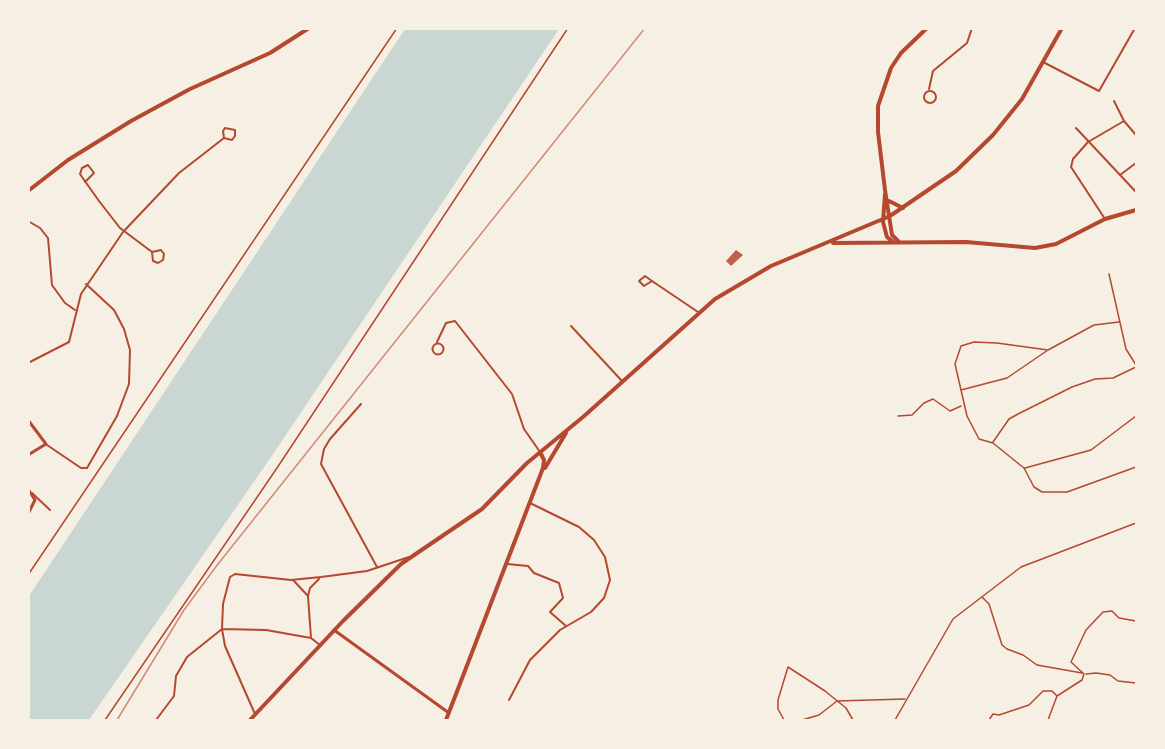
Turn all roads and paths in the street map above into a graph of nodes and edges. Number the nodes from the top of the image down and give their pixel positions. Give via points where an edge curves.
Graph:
1 (304, 28) edge
2 (309, 28) edge
3 (397, 28) edge
4 (568, 28) edge
5 (927, 28) edge
6 (972, 28) edge
7 (1062, 28) edge
8 (1135, 28) edge
9 (300, 34) junction
10 (1043, 62) junction
11 (929, 89) junction
12 (1114, 102) dead end
13 (1125, 121) junction
14 (1076, 128) dead end
15 (1137, 135) edge
16 (224, 138) junction
17 (1088, 142) junction
18 (1137, 163) edge
19 (1120, 175) junction
20 (85, 182) junction
21 (885, 190) junction
22 (28, 191) edge
23 (1137, 192) edge
24 (888, 199) junction
25 (904, 207) junction
26 (1137, 210) edge
27 (890, 216) junction
28 (883, 219) junction
29 (1105, 219) junction
30 (28, 221) edge
31 (123, 232) junction
32 (898, 242) junction
33 (829, 243) junction
34 (152, 252) junction
35 (1109, 274) dead end
36 (652, 281) dead end
37 (86, 284) junction
38 (76, 311) junction
39 (699, 312) junction
40 (1119, 322) junction
41 (571, 326) dead end
42 (437, 342) dead end
43 (1048, 350) junction
44 (28, 363) edge
45 (1137, 366) edge
46 (622, 381) junction
47 (961, 390) junction
48 (361, 404) dead end
49 (964, 405) junction
50 (898, 416) dead end
51 (1137, 416) edge
52 (28, 420) edge
53 (571, 428) junction
54 (993, 442) junction
55 (46, 444) junction
56 (540, 452) junction
57 (28, 455) edge
58 (1137, 467) edge
59 (1024, 468) junction
60 (541, 475) junction
61 (28, 489) edge
62 (32, 493) junction
63 (530, 503) junction
64 (50, 510) dead end
65 (28, 514) edge
66 (1137, 523) edge
67 (409, 558) junction
68 (507, 564) junction
69 (377, 567) junction
70 (28, 575) edge
71 (321, 578) junction
72 (291, 580) junction
73 (308, 596) junction
74 (982, 597) junction
75 (1137, 621) edge
76 (566, 626) junction
77 (222, 629) junction
78 (334, 630) junction
79 (311, 638) junction
80 (320, 645) junction
81 (1084, 674) junction
82 (1137, 683) edge
83 (1057, 696) junction
84 (906, 699) junction
85 (509, 700) dead end
86 (837, 702) junction
87 (449, 713) junction
88 (256, 715) junction
89 (105, 720) edge
90 (156, 720) edge
91 (250, 720) edge
92 (446, 720) edge
93 (784, 720) edge
94 (802, 720) edge
95 (853, 720) edge
96 (895, 720) edge
97 (989, 720) edge
98 (1048, 720) edge

1 - 9 main road
2 - 9 main road
3 - 70 path
4 - 89 path via 343,370
5 - 21 main road via 901,53 881,92 877,122
6 - 11 street via 967,43 933,71
7 - 10 main road
8 - 10 street via 1099,91
9 - 22 main road via 270,53 141,116 81,152
10 - 25 main road via 1022,99 993,135 945,180
11 - 11 street via 937,97 932,104 924,99
12 - 13 street
13 - 15 street
13 - 17 street
14 - 17 street
16 - 16 street via 225,128 235,130 232,140
16 - 31 street via 178,173
17 - 19 street
17 - 29 street via 1071,167
18 - 19 street
19 - 23 street
20 - 20 street via 80,172 88,165 94,172
20 - 31 street
21 - 24 main road
21 - 28 main road
24 - 25 main road
24 - 27 main road
25 - 27 main road
26 - 29 main road
27 - 28 main road
27 - 32 main road via 893,236
28 - 32 main road via 887,237
28 - 33 main road
29 - 32 main road via 1063,241 1035,248
30 - 38 street via 48,238 52,285
31 - 34 street
31 - 37 street
32 - 33 main road
33 - 39 main road via 754,275
34 - 34 street via 161,250 164,260 153,261
35 - 40 lane
36 - 39 street
37 - 38 street
37 - 55 street via 121,321 129,344 129,384 85,469
38 - 44 street via 69,342
39 - 46 main road
40 - 43 lane via 1094,326
40 - 45 lane via 1126,349
41 - 46 street
42 - 56 street via 447,322 455,321 512,394 524,429
43 - 47 lane via 1007,378
43 - 47 lane via 965,343 956,357
45 - 54 lane via 1113,378 1072,387 1018,414 1009,419
46 - 53 main road
47 - 49 lane
48 - 69 street via 330,439 321,464
49 - 50 path via 950,411 933,399 912,415
49 - 54 lane via 979,439
51 - 59 lane via 1091,450
52 - 55 street
53 - 56 main road
53 - 60 main road
54 - 59 lane
55 - 57 street
56 - 60 main road via 544,463
56 - 67 main road via 482,509
58 - 59 lane via 1055,494 1034,487
60 - 63 main road
61 - 62 street
62 - 64 street
62 - 65 street via 34,504
63 - 68 main road
63 - 76 street via 579,527 605,557 610,580 604,598 582,619
66 - 74 path via 1021,567
67 - 69 street
67 - 78 main road
68 - 76 street via 528,566 534,573 559,584 563,598 550,612
68 - 87 main road
69 - 71 street
71 - 72 street
71 - 73 street via 312,585
72 - 73 street via 301,585
72 - 77 street via 231,576 226,587
73 - 79 street
74 - 81 path via 989,604 1002,645 1007,649 1037,665
74 - 84 path via 953,619
75 - 81 path via 1119,618 1112,611 1103,612 1086,630 1071,662
76 - 85 street via 530,660
77 - 79 street via 254,628
77 - 88 street via 229,658
77 - 90 street via 187,657 176,676 174,696
78 - 80 main road
78 - 87 street
79 - 80 street
80 - 88 main road
81 - 82 path via 1110,675 1118,681
81 - 83 path via 1082,680
83 - 97 path via 1052,691 1043,691 1029,705 993,714
83 - 98 path
84 - 86 path
84 - 96 path
86 - 93 path via 788,666 778,700
86 - 94 path via 819,715
86 - 95 path
87 - 92 main road
88 - 91 main road

